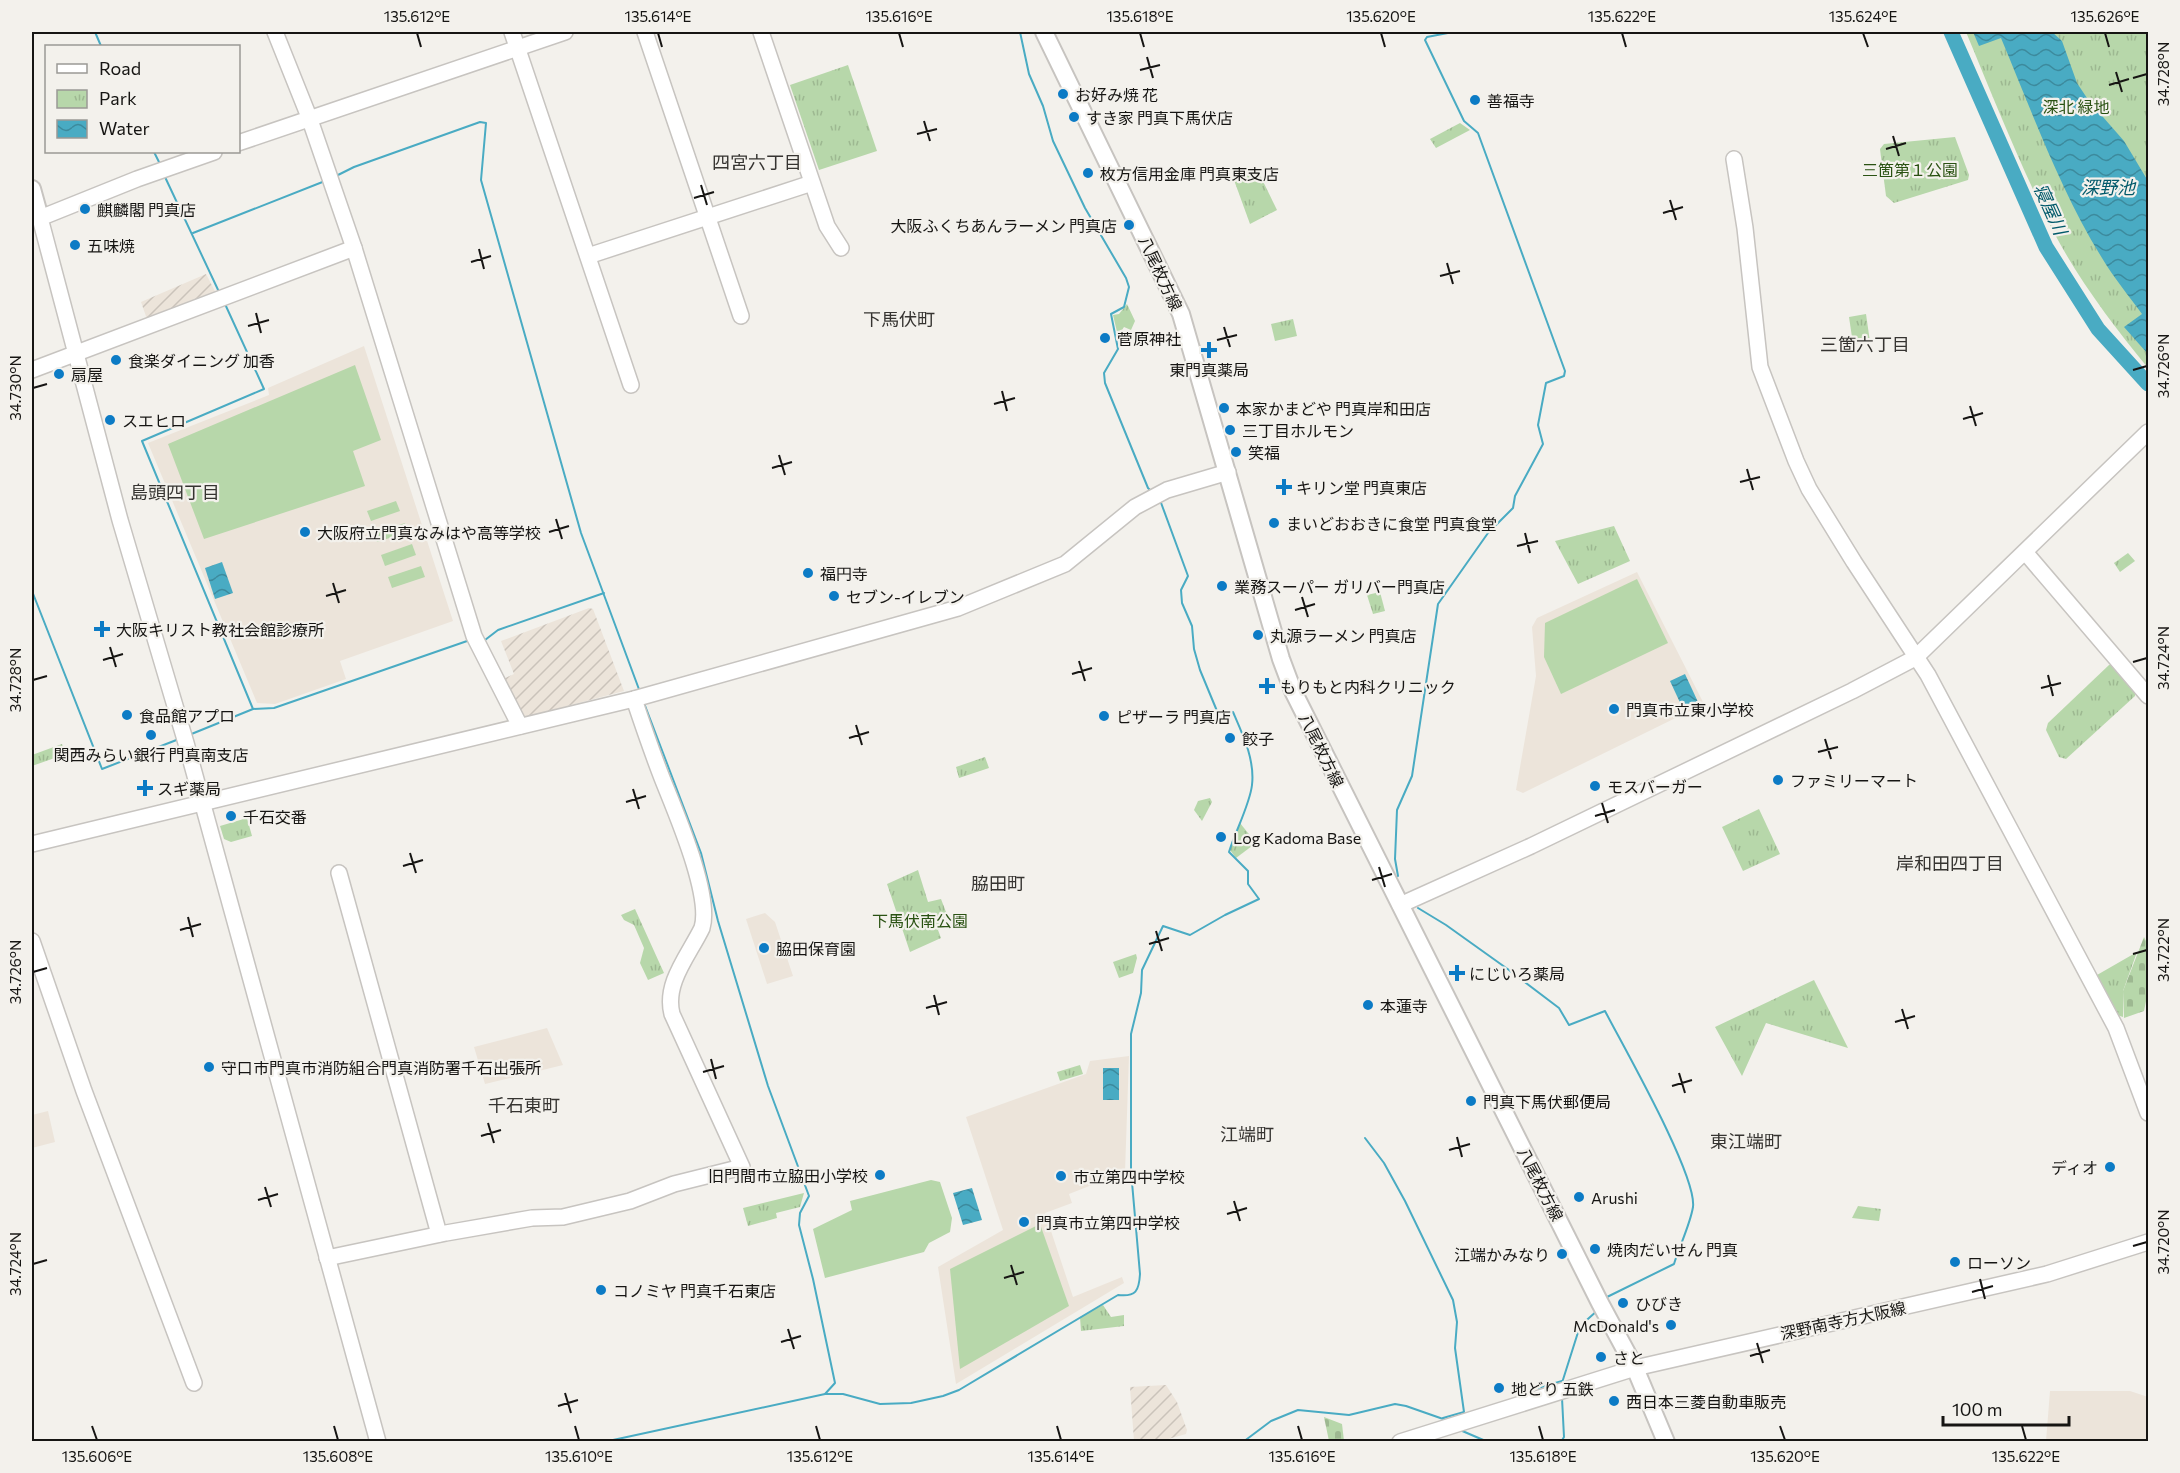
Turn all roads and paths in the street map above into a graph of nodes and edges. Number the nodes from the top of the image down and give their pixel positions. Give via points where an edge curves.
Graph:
1 (275, 32) edge
2 (512, 32) edge
3 (565, 32) edge
4 (645, 32) edge
5 (761, 32) edge
6 (1044, 32) edge
7 (517, 48) junction
8 (309, 117) junction
9 (240, 142) edge
10 (211, 153) edge
11 (1734, 159) dead end
12 (812, 183) junction
13 (32, 189) edge
14 (40, 218) junction
15 (709, 218) junction
16 (354, 248) junction
17 (841, 248) dead end
18 (588, 256) junction
19 (741, 316) dead end
20 (76, 354) junction
21 (32, 370) edge
22 (631, 385) dead end
23 (2148, 432) edge
24 (1228, 472) junction
25 (2025, 552) junction
26 (1915, 658) junction
27 (2148, 696) edge
28 (634, 699) junction
29 (519, 726) junction
30 (201, 804) junction
31 (32, 844) edge
32 (339, 873) dead end
33 (1400, 905) junction
34 (32, 941) edge
35 (2148, 1113) edge
36 (439, 1234) junction
37 (2148, 1242) edge
38 (327, 1258) junction
39 (1635, 1368) junction
40 (194, 1383) dead end
41 (377, 1438) edge
42 (1400, 1442) edge
43 (1666, 1442) edge

1 - 8 street
2 - 7 street
3 - 7 street
4 - 15 street
5 - 12 street
6 - 24 main road, 八尾枚方線 via 1181,314
7 - 8 street
7 - 18 street
8 - 9 street
8 - 16 street
10 - 14 street
11 - 26 street via 1760,367 1809,489
12 - 15 street
12 - 17 street via 827,226
13 - 14 main road
14 - 20 street
15 - 18 street
15 - 19 street
16 - 20 street
16 - 29 street via 474,636
18 - 22 street
20 - 21 street
20 - 30 street
23 - 25 street
24 - 28 street via 1167,490 1136,507 1065,564 958,608
24 - 33 main road, 八尾枚方線 via 1293,691
25 - 26 street
25 - 27 street
26 - 33 street via 1531,846
26 - 35 street via 2116,1028
28 - 29 street
28 - 36 street via 691,854 704,906 705,921 674,982 669,1004 742,1167 563,1217 532,1218
29 - 30 street
30 - 31 street
30 - 38 street
32 - 36 street
33 - 39 main road, 八尾枚方線
34 - 40 street
36 - 38 street
37 - 39 street, 深野南寺方大阪線 via 2048,1274
38 - 41 street
39 - 42 street, 深野南寺方大阪線
39 - 43 main road, 八尾枚方線

